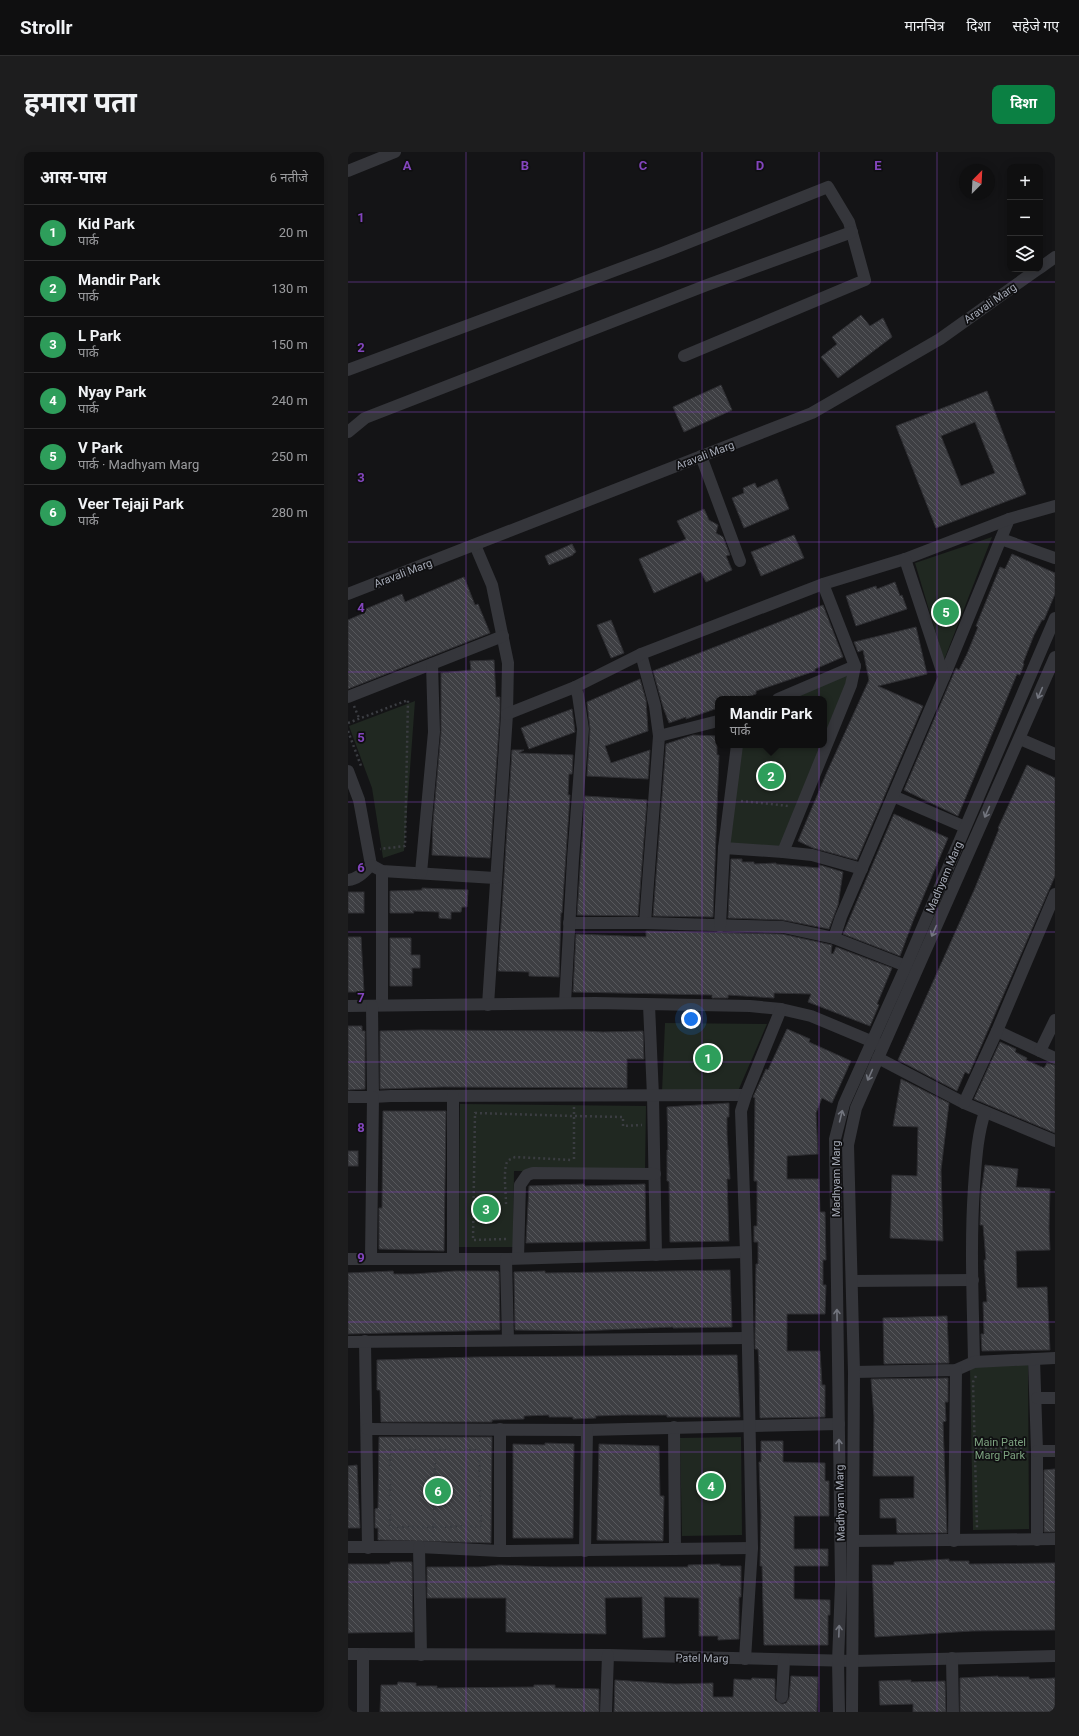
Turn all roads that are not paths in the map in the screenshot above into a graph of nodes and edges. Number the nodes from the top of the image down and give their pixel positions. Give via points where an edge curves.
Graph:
1 (395, 152) edge
2 (348, 170) edge
3 (852, 232) junction
4 (1055, 257) edge
5 (1043, 265) edge
6 (1033, 272) edge
7 (684, 356) dead end
8 (348, 370) edge
9 (348, 432) edge
10 (701, 456) junction
11 (1055, 506) edge
12 (1009, 519) junction
13 (1001, 538) junction
14 (474, 545) junction
15 (1055, 558) edge
16 (905, 559) junction
17 (740, 561) dead end
18 (823, 584) junction
19 (348, 594) edge
20 (1055, 618) edge
21 (503, 636) junction
22 (641, 654) junction
23 (1055, 657) edge
24 (432, 664) junction
25 (855, 666) junction
26 (944, 677) junction
27 (575, 686) junction
28 (785, 696) edge
29 (348, 697) edge
30 (507, 714) junction
31 (715, 722) edge
32 (659, 736) junction
33 (1020, 738) junction
34 (827, 744) edge
35 (736, 748) edge
36 (825, 748) edge
37 (1055, 754) edge
38 (348, 771) edge
39 (893, 796) junction
40 (965, 827) junction
41 (724, 848) junction
42 (783, 852) junction
43 (371, 865) junction
44 (862, 869) junction
45 (382, 871) junction
46 (422, 873) junction
47 (495, 878) junction
48 (348, 880) edge
49 (1055, 894) edge
50 (569, 923) junction
51 (645, 923) junction
52 (720, 926) junction
53 (834, 938) junction
54 (906, 966) junction
55 (565, 1003) junction
56 (488, 1005) junction
57 (649, 1005) junction
58 (348, 1006) edge
59 (377, 1006) junction
60 (781, 1009) junction
61 (1055, 1020) edge
62 (997, 1031) junction
63 (871, 1042) junction
64 (883, 1046) junction
65 (1040, 1051) junction
66 (878, 1058) junction
67 (1055, 1058) edge
68 (746, 1095) junction
69 (453, 1096) junction
70 (653, 1096) junction
71 (348, 1097) edge
72 (373, 1097) junction
73 (964, 1103) junction
74 (985, 1112) junction
75 (1055, 1141) edge
76 (655, 1174) junction
77 (746, 1252) junction
78 (656, 1255) junction
79 (371, 1258) junction
80 (453, 1258) junction
81 (348, 1259) edge
82 (512, 1259) junction
83 (973, 1280) junction
84 (852, 1281) junction
85 (747, 1338) junction
86 (508, 1340) junction
87 (365, 1341) junction
88 (348, 1342) edge
89 (1055, 1358) edge
90 (1034, 1359) junction
91 (974, 1362) junction
92 (956, 1370) junction
93 (854, 1372) junction
94 (1037, 1398) junction
95 (1055, 1398) edge
96 (839, 1424) junction
97 (674, 1427) junction
98 (750, 1427) junction
99 (366, 1429) junction
100 (500, 1429) junction
101 (587, 1430) junction
102 (1037, 1451) junction
103 (1055, 1451) edge
104 (954, 1540) junction
105 (1036, 1540) junction
106 (1055, 1540) edge
107 (853, 1542) junction
108 (348, 1547) edge
109 (419, 1547) junction
110 (368, 1548) junction
111 (752, 1548) junction
112 (675, 1549) junction
113 (500, 1551) junction
114 (586, 1551) junction
115 (348, 1654) edge
116 (363, 1654) junction
117 (421, 1655) junction
118 (608, 1655) junction
119 (1055, 1656) edge
120 (745, 1658) junction
121 (952, 1658) junction
122 (784, 1660) junction
123 (838, 1661) junction
124 (854, 1661) junction
125 (782, 1697) dead end
126 (363, 1712) edge
127 (606, 1712) edge
128 (839, 1712) edge
129 (852, 1712) edge
130 (952, 1712) edge

1 - 2 street
3 - 7 street via 865,280
3 - 8 street via 849,222 828,187 662,253
3 - 9 street via 707,285 365,418
4 - 5 street, Aravali Marg
6 - 10 street, Aravali Marg via 940,339 812,413
10 - 14 street, Aravali Marg
10 - 17 street
11 - 12 street
12 - 13 street
12 - 16 street
13 - 15 street
13 - 26 street
14 - 19 street, Aravali Marg
14 - 21 street via 492,585
16 - 18 street
16 - 26 street
18 - 22 street
18 - 25 street
20 - 40 street, Madhyam Marg
21 - 24 street
21 - 30 street via 508,663
22 - 27 street
22 - 32 street via 655,706
23 -> 33 street, Madhyam Marg
24 - 29 street
24 - 46 street via 434,732
25 - 28 street
25 - 34 street via 851,685
26 - 39 street
27 - 30 street
27 - 50 street via 583,729
30 - 47 street
31 - 32 street
32 - 51 street
33 - 37 street
33 -> 64 street, Madhyam Marg
35 - 41 street
36 - 42 street
38 - 43 street via 359,800
39 - 40 street
39 - 44 street
40 - 54 street, Madhyam Marg
41 - 42 street
41 - 52 street
42 - 44 street via 812,856
43 - 45 street
43 - 48 street via 361,875
44 - 53 street
45 - 46 street
45 - 59 street
46 - 47 street
47 - 56 street
49 - 62 street
50 - 51 street
50 - 55 street
51 - 52 street
52 - 53 street via 784,927
53 - 54 street
54 - 63 street, Madhyam Marg
55 - 56 street
55 - 57 street
56 - 59 street
57 - 60 street via 750,1006
57 - 70 street
58 - 59 street
59 - 72 street
60 - 63 street via 811,1016
60 - 68 street
61 - 65 street
62 - 65 street
62 - 73 street
63 - 64 street
96 -> 63 street, Madhyam Marg via 835,1138 844,1104
64 - 66 street, Madhyam Marg
65 - 67 street
66 - 73 street
66 -> 84 street, Madhyam Marg via 856,1108 848,1145
68 - 70 street
68 - 77 street via 741,1111
69 - 70 street
69 - 72 street
69 - 80 street
70 - 76 street
71 - 72 street
72 - 79 street
73 - 74 street
74 - 75 street
74 - 83 street via 979,1128 976,1157 972,1221
76 - 78 street
76 - 82 street via 527,1175 520,1185
77 - 78 street
77 - 85 street
78 - 82 street
79 - 80 street
79 - 81 street
80 - 82 street
82 - 86 street
83 - 84 street
83 - 91 street
84 - 93 street, Madhyam Marg
85 - 86 street
85 - 98 street
86 - 87 street
87 - 88 street
87 - 99 street
89 - 90 street
90 - 91 street
90 - 94 street
91 - 92 street
92 - 93 street
92 - 104 street
93 - 107 street, Madhyam Marg
94 - 95 street
94 - 102 street
96 - 98 street
123 -> 96 street, Madhyam Marg via 841,1584
97 - 98 street
97 - 101 street
97 - 112 street
98 - 111 street
99 - 100 street
99 - 110 street
100 - 101 street
100 - 113 street
101 - 114 street
102 - 103 street
102 - 105 street
104 - 105 street
104 - 107 street
105 - 106 street
107 - 124 street, Madhyam Marg
108 - 110 street
109 - 110 street
109 - 113 street
109 - 117 street
111 - 112 street
111 - 120 street
112 - 114 street
113 - 114 street
115 - 116 street, Patel Marg
116 - 117 street, Patel Marg
116 - 126 street
117 - 118 street, Patel Marg
118 - 120 street, Patel Marg
118 - 127 street
119 - 121 street, Patel Marg
120 - 122 street, Patel Marg
121 - 124 street, Patel Marg
121 - 130 street
122 - 123 street, Patel Marg
122 - 125 street
123 - 124 street, Patel Marg
123 - 128 street, Madhyam Marg
124 - 129 street, Madhyam Marg

